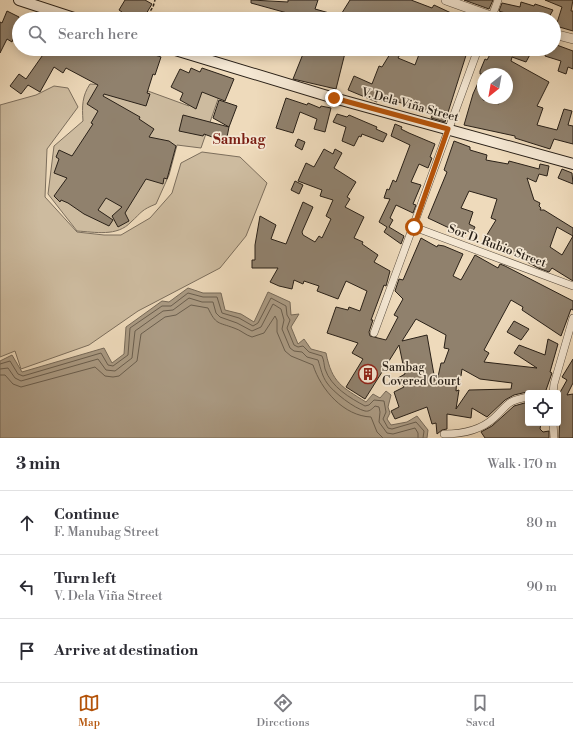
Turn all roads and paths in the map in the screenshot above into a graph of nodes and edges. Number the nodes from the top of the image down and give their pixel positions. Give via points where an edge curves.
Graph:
1 (19, 0) edge
2 (155, 0) edge
3 (446, 0) edge
4 (498, 0) edge
5 (56, 12) edge
6 (149, 12) edge
7 (478, 12) edge
8 (495, 12) edge
9 (561, 36) edge
10 (573, 39) edge
11 (195, 56) edge
12 (475, 56) edge
13 (448, 129) junction
14 (573, 164) edge
15 (414, 227) junction
16 (573, 286) edge
17 (573, 318) edge
18 (374, 333) dead end
19 (553, 390) edge
20 (525, 398) edge
21 (553, 426) edge
22 (444, 434) dead end
23 (554, 438) edge

1 - 5 main road
2 - 6 path
3 - 7 street
4 - 8 street
9 - 10 street
11 - 13 main road, V. Dela Viña Street
12 - 13 street
13 - 14 main road, V. Dela Viña Street
13 - 15 street
15 - 16 street, Sor D. Rubio Street
15 - 18 street
17 - 19 street
20 - 22 street via 512,400 484,425 460,434
21 - 23 street

